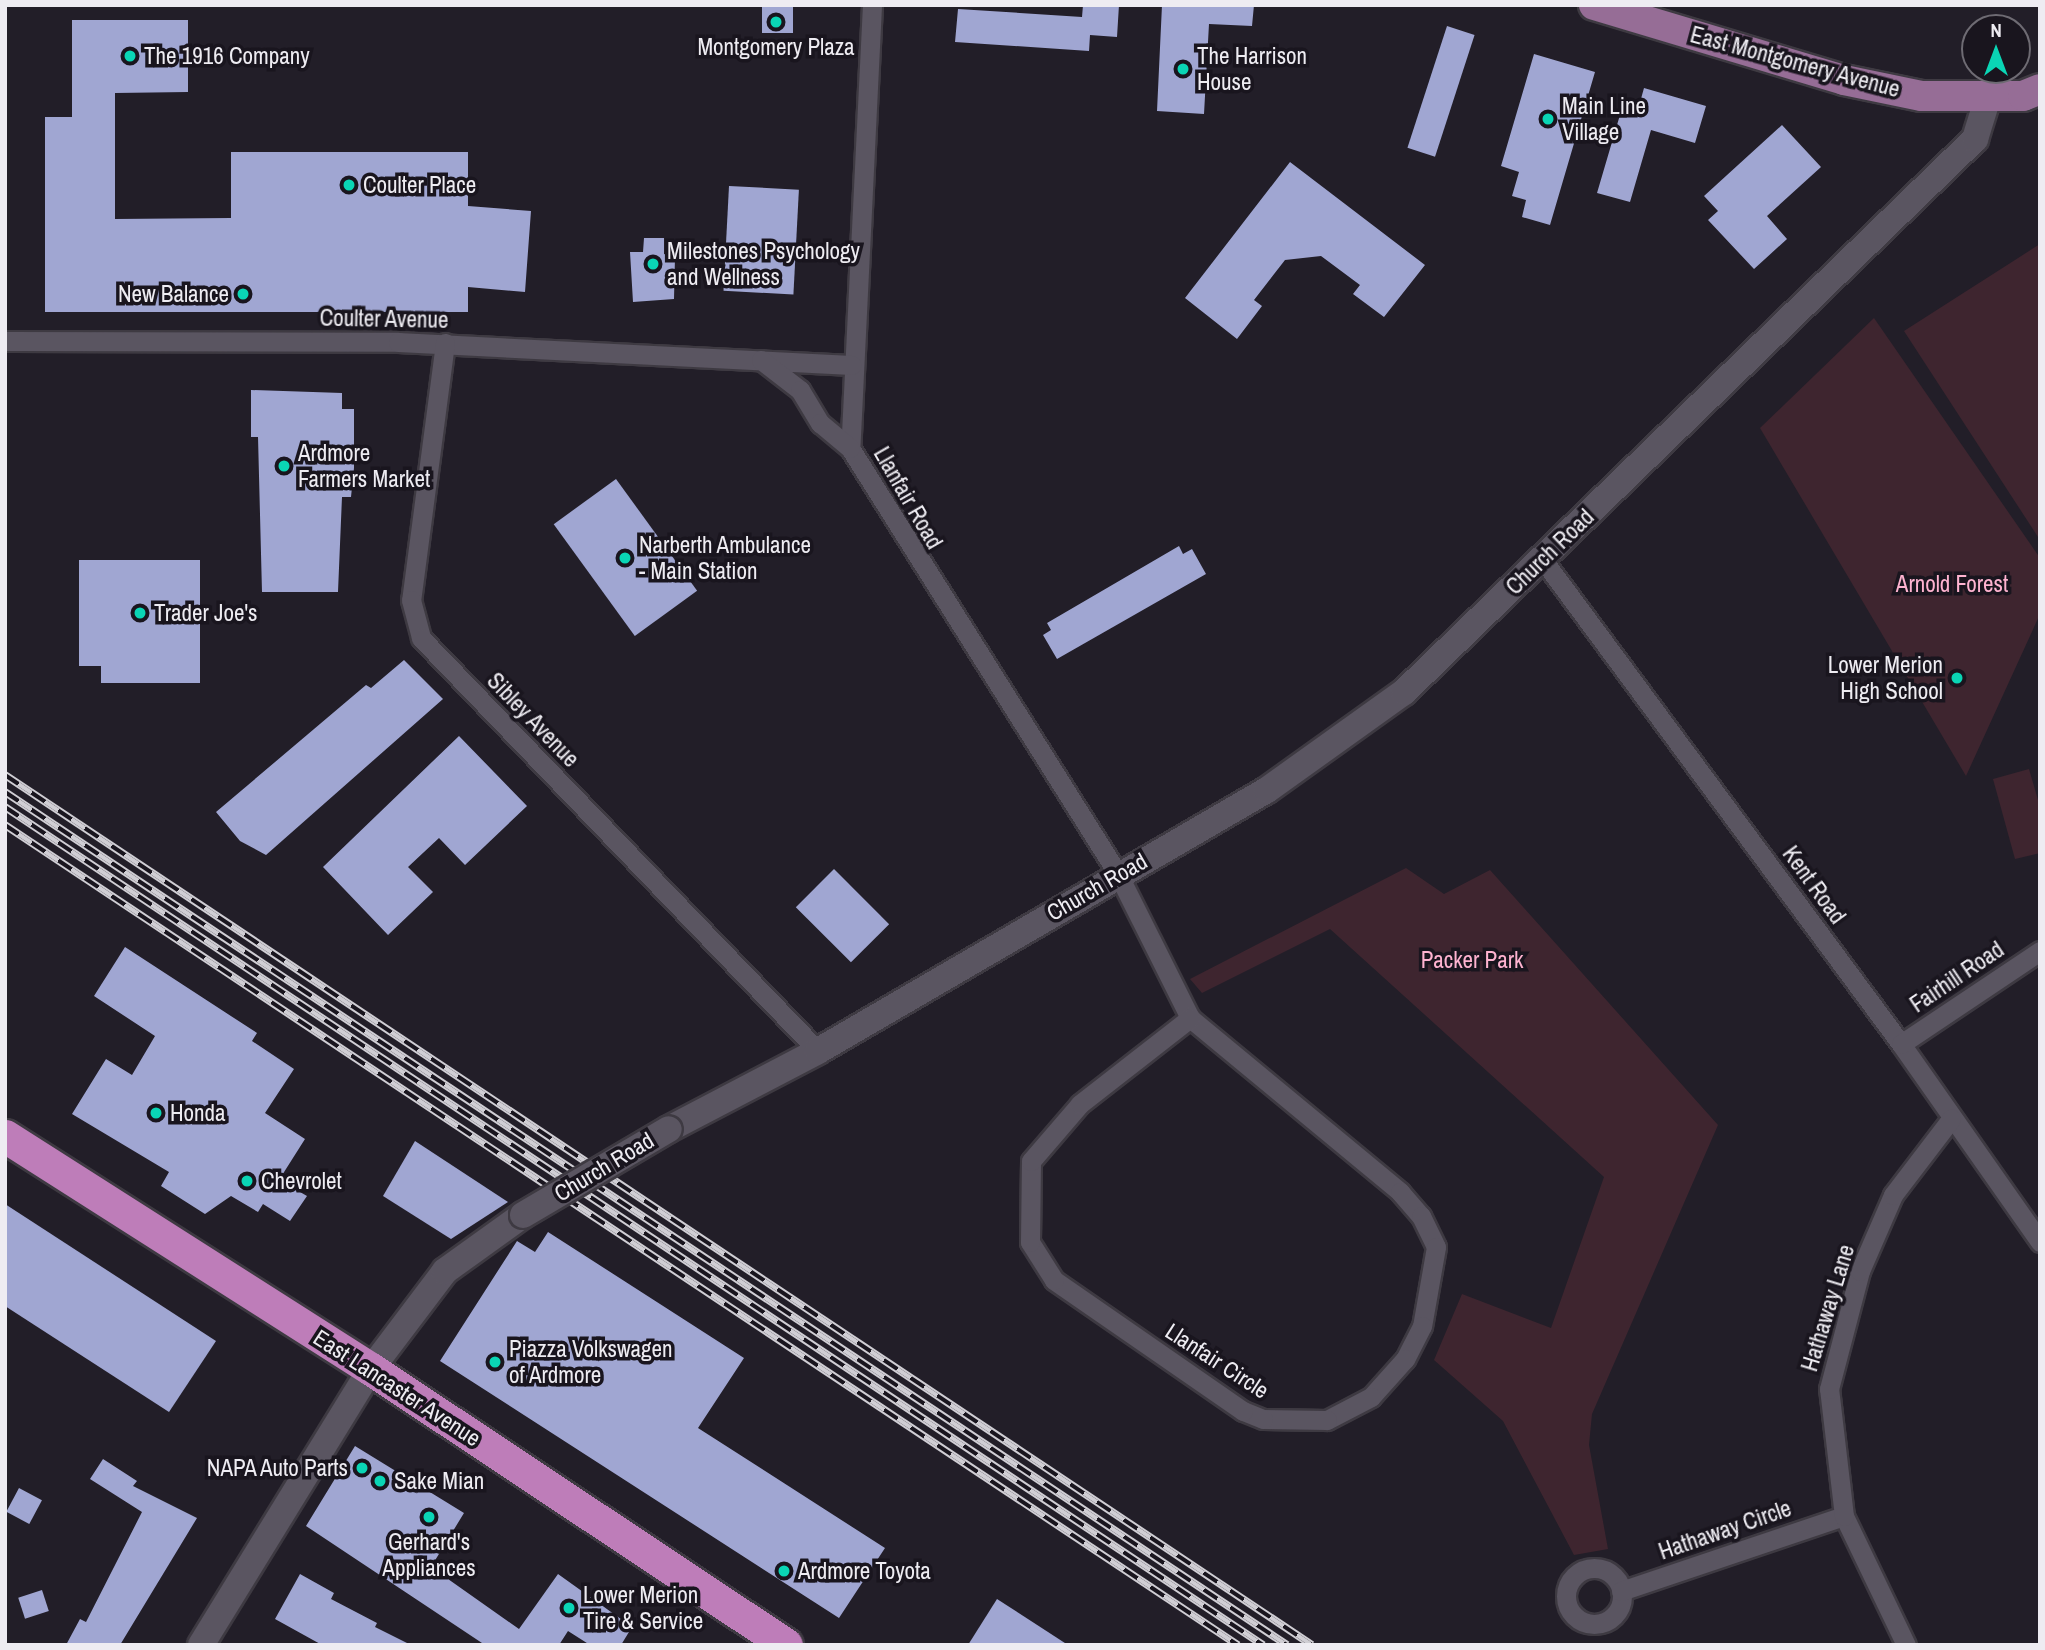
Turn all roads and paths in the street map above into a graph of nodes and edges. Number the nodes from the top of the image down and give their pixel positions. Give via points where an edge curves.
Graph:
1 (872, 5) edge
2 (1594, 5) edge
3 (2040, 89) edge
4 (1987, 97) junction
5 (5, 341) edge
6 (445, 343) junction
7 (761, 360) junction
8 (851, 365) junction
9 (850, 448) junction
10 (1543, 560) junction
11 (1118, 874) junction
12 (2040, 951) edge
13 (1190, 1018) junction
14 (1901, 1044) junction
15 (818, 1051) junction
16 (1951, 1119) junction
17 (5, 1136) edge
18 (2040, 1242) edge
19 (371, 1369) junction
20 (1844, 1516) junction
21 (1621, 1591) dead end
22 (203, 1644) edge
23 (786, 1645) edge
24 (1906, 1645) edge

1 - 8 street, Llanfair Road
2 - 4 main road, East Montgomery Avenue via 1844,80 1921,96
3 - 4 main road, East Montgomery Avenue
4 - 10 street, Church Road via 1975,139
5 - 6 street, Coulter Avenue
6 - 7 street, Coulter Avenue
6 - 15 street, Sibley Avenue via 411,600 421,638
7 - 8 street, Coulter Avenue
7 - 9 street via 800,390 820,423
8 - 9 street, Llanfair Road
9 - 11 street, Llanfair Road
10 - 11 street, Church Road via 1404,692 1346,736 1267,790
10 - 14 street, Kent Road
11 - 13 street, Llanfair Circle
11 - 15 street, Church Road
12 - 14 street, Fairhill Road
13 - 13 street, Llanfair Circle via 1400,1192 1421,1216 1436,1247 1422,1326 1405,1359 1371,1397 1327,1420 1263,1419 1243,1411 1054,1280 1030,1242 1031,1161 1080,1104
14 - 16 street, Kent Road
15 - 19 street, Church Road, bridge via 669,1129 523,1215 445,1271
16 - 18 street, Kent Road
16 - 20 street, Hathaway Lane via 1893,1195 1860,1271 1829,1389
17 - 19 highway, East Lancaster Avenue
19 - 22 street, Church Road
19 - 23 highway, East Lancaster Avenue
20 - 21 street, Hathaway Circle
20 - 24 street, Hathaway Lane

